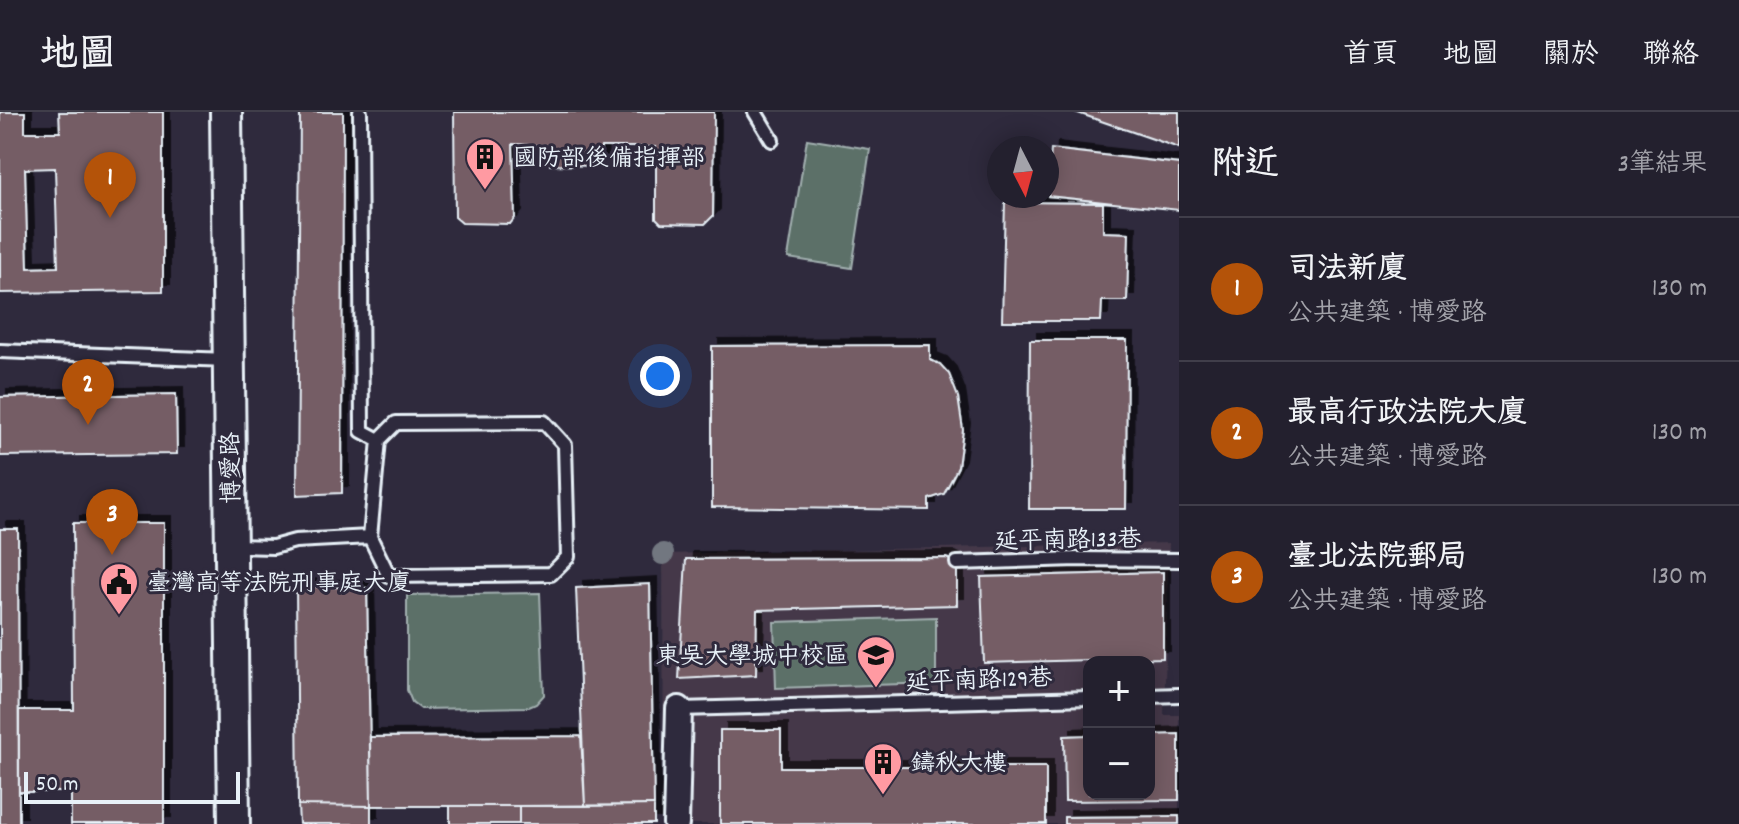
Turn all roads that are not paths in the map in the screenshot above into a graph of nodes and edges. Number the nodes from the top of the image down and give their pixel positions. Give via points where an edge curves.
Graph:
1 (226, 112) edge
2 (360, 112) edge
3 (755, 112) edge
4 (772, 140) dead end
5 (0, 351) edge
6 (227, 360) junction
7 (379, 440) junction
8 (370, 537) junction
9 (232, 546) junction
10 (1179, 560) edge
11 (957, 563) dead end
12 (1179, 695) edge
13 (1155, 696) edge
14 (1083, 698) edge
15 (679, 709) joint
16 (234, 824) edge
17 (676, 824) edge

1 - 6 street, 博愛路
2 - 7 lane via 362,431
3 - 4 lane
5 - 6 lane
6 - 9 street, 博愛路
7 - 8 lane
7 - 8 lane via 396,423 544,422 565,445 568,557 551,574 389,576
8 - 9 lane
9 - 16 street, 博愛路
10 - 11 lane, 延平南路133巷
12 - 13 lane
14 - 15 lane, 延平南路129巷
15 - 17 street

